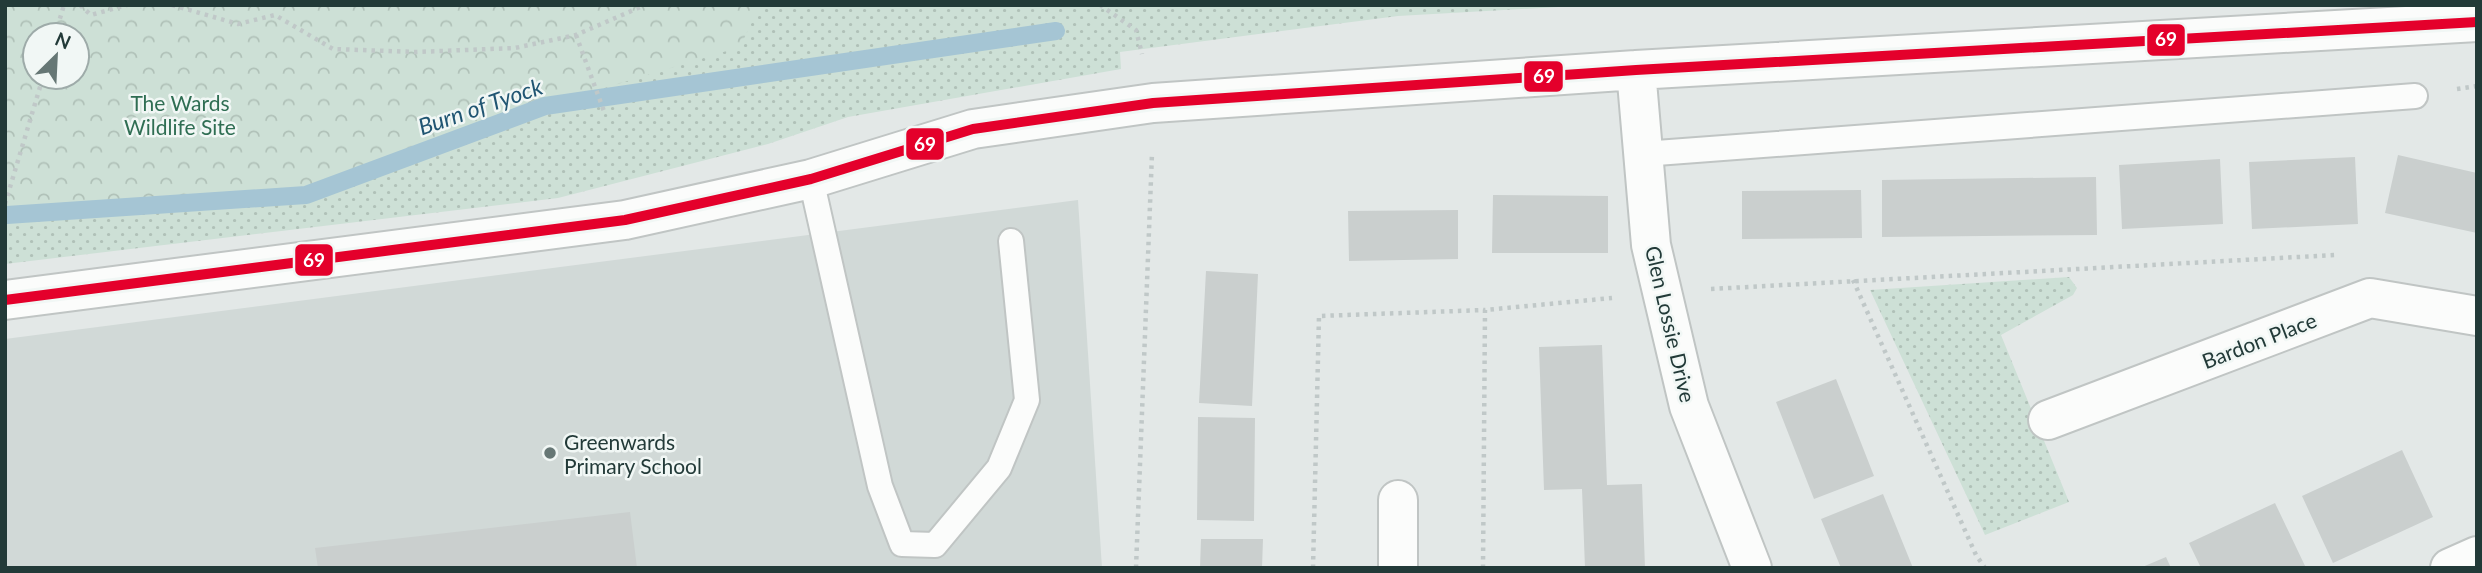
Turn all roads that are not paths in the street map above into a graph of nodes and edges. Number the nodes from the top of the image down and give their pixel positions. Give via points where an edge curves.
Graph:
1 (2477, 22) edge
2 (1636, 69) junction
3 (2414, 96) dead end
4 (1643, 154) junction
5 (811, 178) junction
6 (1011, 241) dead end
7 (5, 300) edge
8 (2477, 316) edge
9 (2048, 420) dead end
10 (1398, 500) dead end
11 (2477, 556) edge
12 (1398, 568) edge
13 (1752, 568) edge
14 (2450, 568) edge

1 - 2 street
2 - 4 street, Glen Lossie Drive
2 - 5 street via 1153,103 973,129
3 - 4 lane
4 - 13 street, Glen Lossie Drive via 1651,245 1689,406
5 - 6 lane via 880,486 902,544 935,545 999,468 1027,400
5 - 7 street via 625,220
8 - 9 street, Bardon Place via 2370,298
10 - 12 street
11 - 14 street

